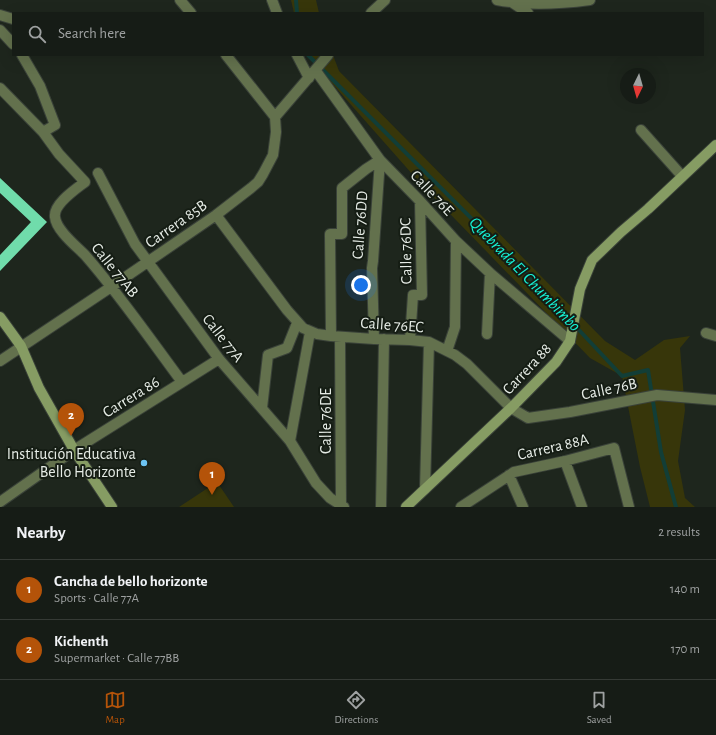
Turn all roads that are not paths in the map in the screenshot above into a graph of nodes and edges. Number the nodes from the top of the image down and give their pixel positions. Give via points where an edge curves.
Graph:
1 (180, 0) edge
2 (272, 0) edge
3 (385, 0) edge
4 (497, 0) edge
5 (590, 0) edge
6 (513, 1) edge
7 (190, 12) edge
8 (277, 12) edge
9 (372, 12) edge
10 (527, 12) edge
11 (0, 15) edge
12 (12, 19) edge
13 (0, 30) edge
14 (12, 43) edge
15 (23, 56) edge
16 (227, 56) edge
17 (298, 56) edge
18 (327, 56) edge
19 (312, 74) junction
20 (0, 88) edge
21 (275, 117) junction
22 (641, 130) dead end
23 (43, 132) junction
24 (716, 145) edge
25 (380, 160) junction
26 (98, 173) dead end
27 (682, 176) junction
28 (420, 201) junction
29 (216, 214) junction
30 (456, 241) junction
31 (148, 262) junction
32 (490, 273) junction
33 (112, 287) junction
34 (0, 317) edge
35 (297, 323) junction
36 (310, 332) junction
37 (487, 334) dead end
38 (335, 336) junction
39 (379, 339) junction
40 (410, 340) junction
41 (570, 341) junction
42 (429, 342) junction
43 (22, 346) junction
44 (447, 350) junction
45 (219, 359) junction
46 (0, 361) edge
47 (182, 382) junction
48 (716, 400) edge
49 (262, 408) junction
50 (511, 408) junction
51 (290, 441) junction
52 (74, 450) junction
53 (565, 461) junction
54 (509, 475) junction
55 (425, 488) junction
56 (0, 502) edge
57 (342, 506) edge
58 (463, 506) edge
59 (112, 507) edge
60 (381, 507) edge
61 (406, 507) edge
62 (523, 507) edge
63 (582, 507) edge
64 (629, 507) edge

1 - 7 street
2 - 8 street
3 - 9 street
4 - 6 street
5 - 6 street via 547,4
6 - 10 street
11 - 12 street
13 - 14 street
15 - 23 street via 40,86 55,125
16 - 21 street
17 - 19 street, Calle 76E
18 - 19 street
19 - 21 street
19 - 25 street, Calle 76E
20 - 23 street
21 - 29 street, Carrera 85B via 275,146 269,166 258,182
22 - 27 street
23 - 33 street, Calle 77AB via 85,182 62,201 54,218 60,229
24 - 27 street, Carrera 88
25 - 28 street, Calle 76E
25 - 38 street via 342,188 342,234 330,234
25 - 39 street, Calle 76DD via 372,268
26 - 31 street, Calle 77A via 135,244
27 - 41 street, Carrera 88 via 592,260 580,289
28 - 30 street, Calle 76E
28 - 40 street, Calle 76DC via 422,295 413,295
29 - 31 street, Carrera 85B
29 - 35 street, Calle 76EC
30 - 32 street, Calle 76E
30 - 44 street via 455,327
31 - 33 street, Carrera 85B
31 - 45 street, Calle 77A
32 - 37 street
32 - 41 street, Calle 76E
33 - 43 street, Carrera 85B
33 - 47 street, Calle 77AB
34 - 43 street
35 - 36 street, Calle 76EC
35 - 49 street via 287,348 268,355
36 - 38 street, Calle 76EC
36 - 51 street
38 - 39 street, Calle 76EC
38 - 57 street, Calle 76DE via 341,414
39 - 40 street, Calle 76EC
39 - 60 street, Calle 76DD
40 - 42 street, Calle 76EC
41 - 50 street, Carrera 88 via 556,362
42 - 44 street, Calle 76EC
42 - 55 street
43 - 46 street, Carrera 85B
43 - 52 street via 39,388
44 - 50 street, Calle 76EC via 467,364
45 - 47 street, Carrera 86
45 - 49 street, Calle 77A
47 - 52 street, Carrera 86
48 - 50 street, Calle 76B via 657,394 528,418
49 - 51 street, Calle 77A
50 - 55 street, Carrera 88
51 - 57 street, Calle 77A via 316,483
52 - 56 street, Carrera 86
52 - 59 street
53 - 54 street, Carrera 88A
53 - 63 street
53 - 64 street, Carrera 88A via 614,448
54 - 58 street, Carrera 88A
54 - 62 street
55 - 61 street, Carrera 88

